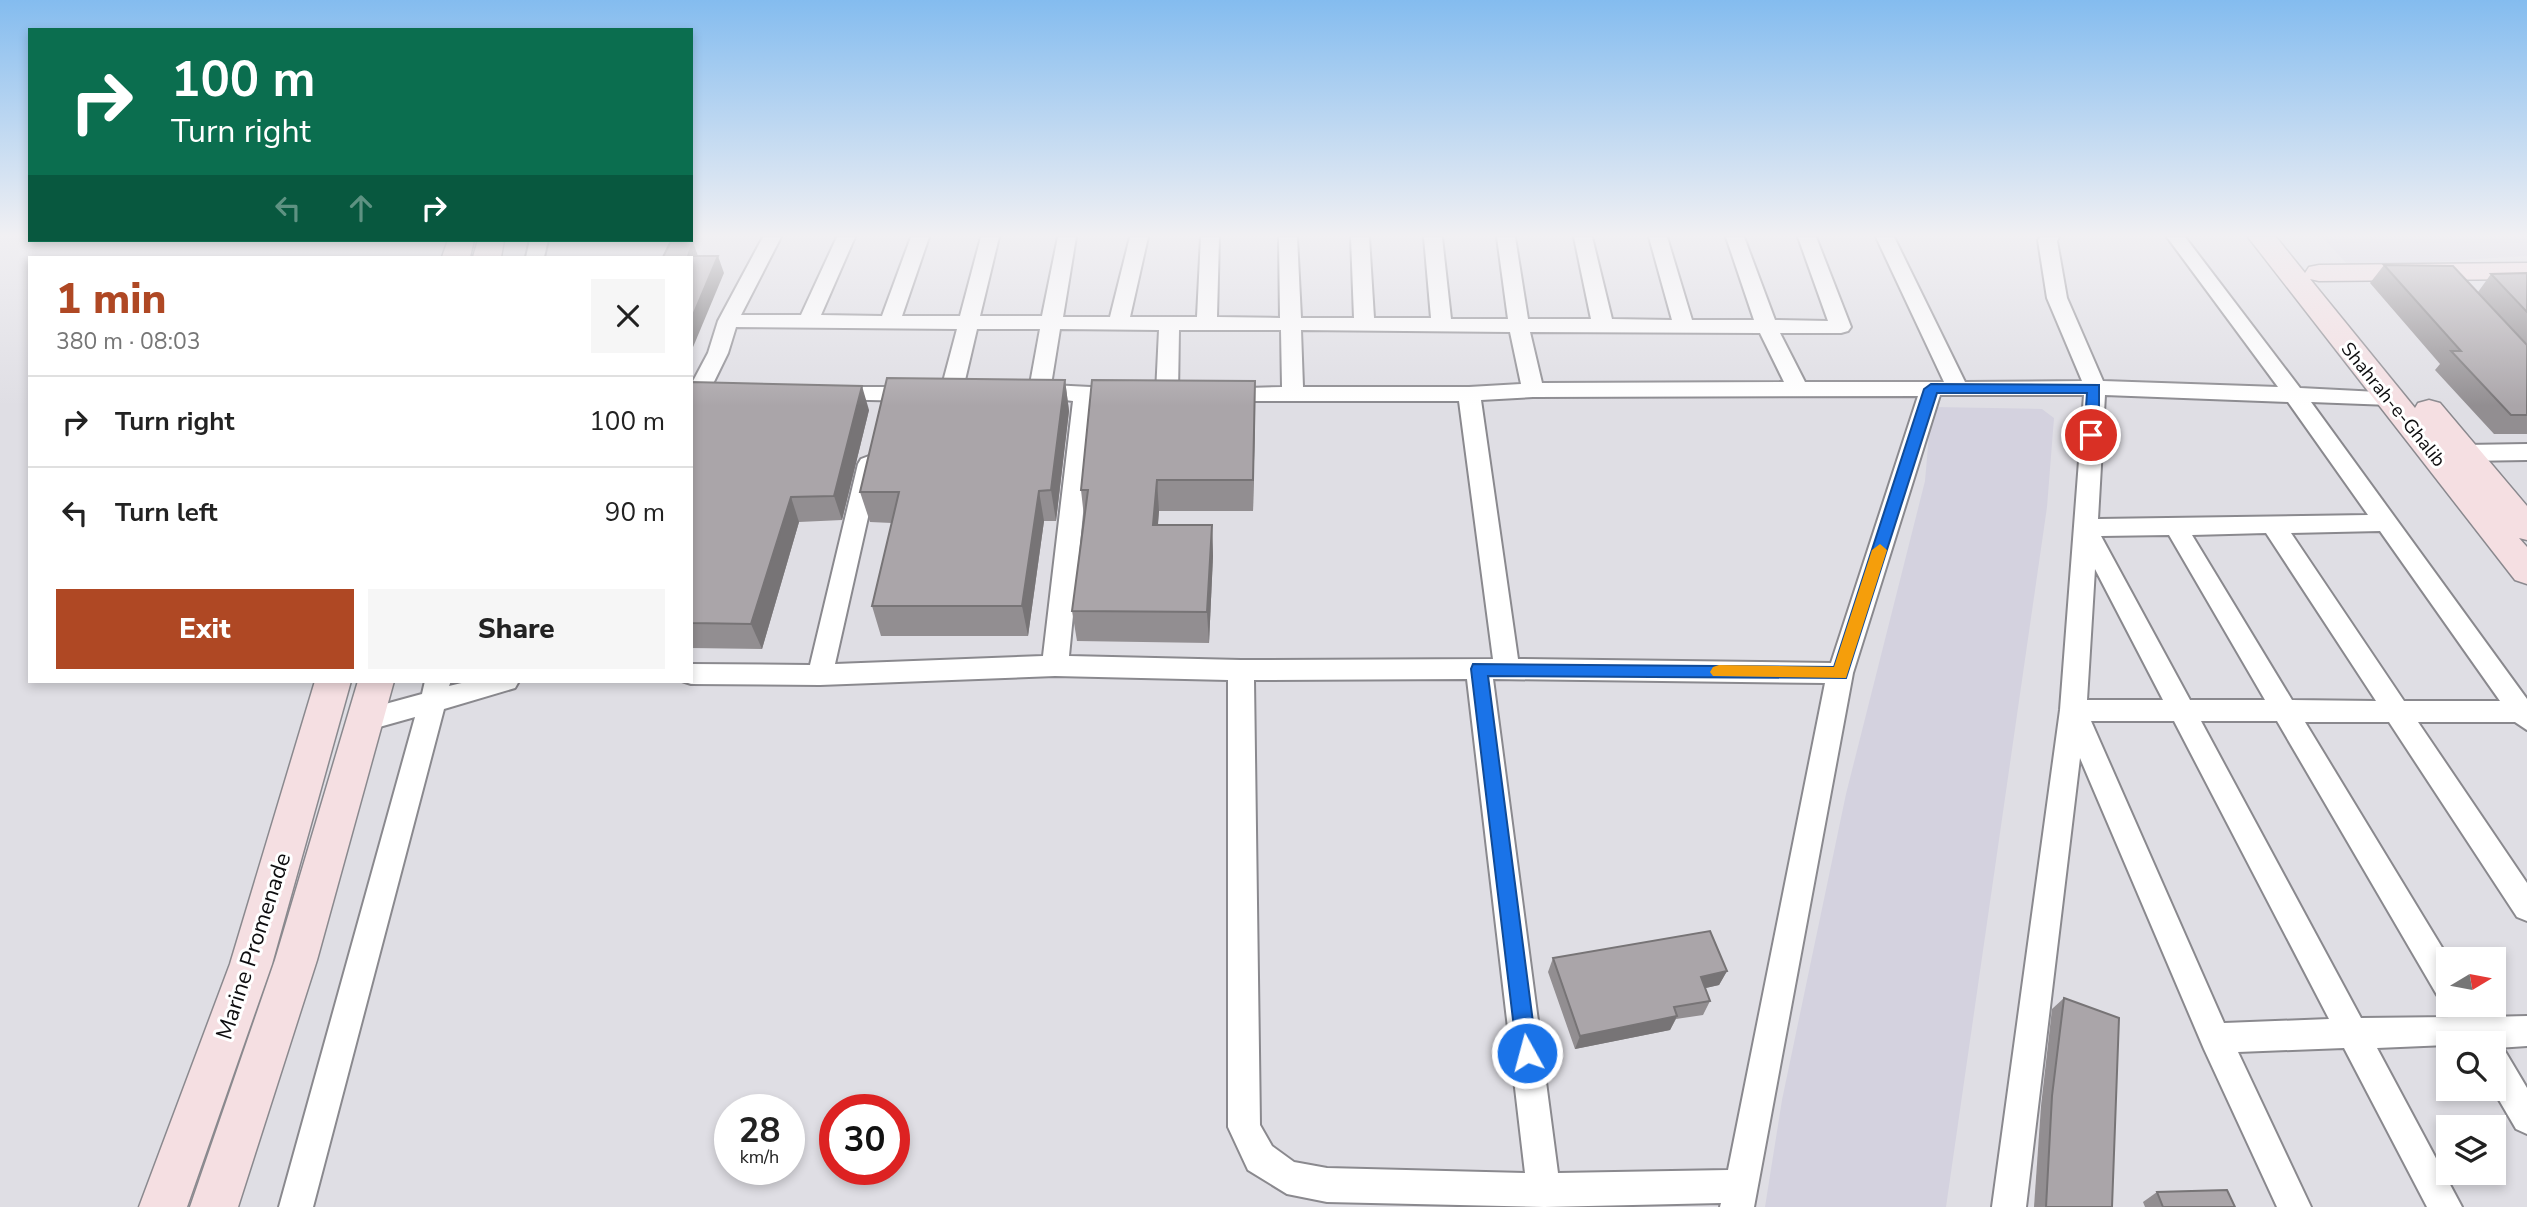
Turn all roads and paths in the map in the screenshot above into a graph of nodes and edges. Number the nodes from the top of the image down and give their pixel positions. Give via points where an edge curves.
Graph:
1 (742, 293) edge
2 (821, 293) edge
3 (900, 293) edge
4 (976, 293) edge
5 (1057, 293) edge
6 (1125, 293) edge
7 (1208, 293) edge
8 (1289, 293) edge
9 (1363, 293) edge
10 (1439, 293) edge
11 (1514, 293) edge
12 (1596, 293) edge
13 (1674, 293) edge
14 (1755, 293) edge
15 (1828, 293) edge
16 (1907, 293) edge
17 (2056, 293) edge
18 (2218, 293) edge
19 (2307, 293) edge
20 (2335, 293) edge
21 (728, 321) junction
22 (808, 322) junction
23 (889, 323) junction
24 (969, 323) junction
25 (1051, 324) junction
26 (1118, 324) junction
27 (1169, 324) junction
28 (1207, 324) junction
29 (1289, 324) junction
30 (1364, 325) junction
31 (1442, 325) junction
32 (1519, 326) junction
33 (1603, 326) junction
34 (1684, 326) junction
35 (1767, 327) junction
36 (1797, 388) junction
37 (2095, 388) junction
38 (696, 389) edge
39 (1944, 389) junction
40 (726, 390) edge
41 (1039, 390) junction
42 (1533, 390) junction
43 (1013, 391) edge
44 (976, 392) edge
45 (805, 393) edge
46 (951, 393) junction
47 (1153, 393) junction
48 (2293, 393) junction
49 (1469, 394) junction
50 (1084, 395) junction
51 (885, 396) junction
52 (1293, 396) junction
53 (2390, 398) junction
54 (2527, 452) edge
55 (2465, 453) junction
56 (2386, 523) junction
57 (2273, 525) junction
58 (2175, 526) junction
59 (2085, 528) junction
60 (2527, 528) edge
61 (2527, 570) edge
62 (1055, 666) junction
63 (1493, 669) junction
64 (1241, 670) junction
65 (1840, 673) junction
66 (693, 674) edge
67 (820, 675) junction
68 (332, 683) edge
69 (492, 683) edge
70 (436, 691) edge
71 (370, 700) edge
72 (2073, 710) junction
73 (2181, 710) junction
74 (2285, 711) junction
75 (2395, 713) junction
76 (2525, 715) edge
77 (2527, 908) edge
78 (2436, 965) edge
79 (2527, 1031) edge
80 (2354, 1033) junction
81 (2506, 1034) edge
82 (2436, 1036) edge
83 (2215, 1038) junction
84 (2506, 1082) edge
85 (2527, 1118) edge
86 (1544, 1190) junction
87 (1739, 1197) edge
88 (163, 1207) edge
89 (214, 1207) edge
90 (296, 1207) edge
91 (2009, 1207) edge
92 (2294, 1207) edge
93 (2445, 1207) edge

1 - 21 street
2 - 22 street
3 - 23 street
4 - 24 street
5 - 25 street
6 - 26 street
7 - 28 street
8 - 29 street
9 - 30 street
10 - 31 street
11 - 32 street
12 - 33 street
13 - 34 street
14 - 35 street
15 - 35 street via 1841,327
16 - 39 street
17 - 37 street
18 - 48 street
19 - 53 main road, Shahrah-e-Ghalib
20 - 55 main road, Shahrah-e-Ghalib
21 - 22 street
21 - 38 street via 718,353
22 - 23 street
23 - 24 street
24 - 25 street
24 - 46 street
25 - 26 street
25 - 41 street
26 - 27 street
27 - 28 street
27 - 47 street
28 - 29 street
29 - 30 street
29 - 52 street
30 - 31 street
31 - 32 street
32 - 33 street
32 - 42 street
33 - 34 street
34 - 35 street
35 - 36 street
36 - 39 street
36 - 42 street
37 - 39 street
37 - 48 street
37 - 59 street
38 - 40 street
39 - 65 street
41 - 43 street
41 - 50 street
42 - 49 street
44 - 46 street
45 - 51 street
46 - 51 street
47 - 50 street
47 - 52 street
48 - 53 street
48 - 56 street
49 - 52 street
49 - 63 street
50 - 62 street
51 - 67 street
53 - 61 main road, Shahrah-e-Ghalib
54 - 55 street
55 - 60 main road, Shahrah-e-Ghalib
56 - 57 street
56 - 76 street
57 - 58 street
57 - 75 street
58 - 59 street
58 - 74 street
59 - 72 street
59 - 73 street
62 - 64 street
62 - 67 street
63 - 64 street
63 - 65 street
63 - 86 street
64 - 86 street via 1244,1126 1260,1158 1287,1177 1327,1185
65 - 87 street
66 - 67 street
68 - 88 main road, Marine Promenade via 251,964
69 - 70 street
70 - 71 street
70 - 90 street
71 - 89 main road, Marine Promenade via 296,960
72 - 73 street
72 - 83 street
72 - 91 street
73 - 74 street
73 - 80 street
74 - 75 street
74 - 78 street
75 - 76 street
75 - 77 street
79 - 81 street
80 - 82 street
80 - 83 street
80 - 93 street
83 - 92 street
84 - 85 street
86 - 87 street

